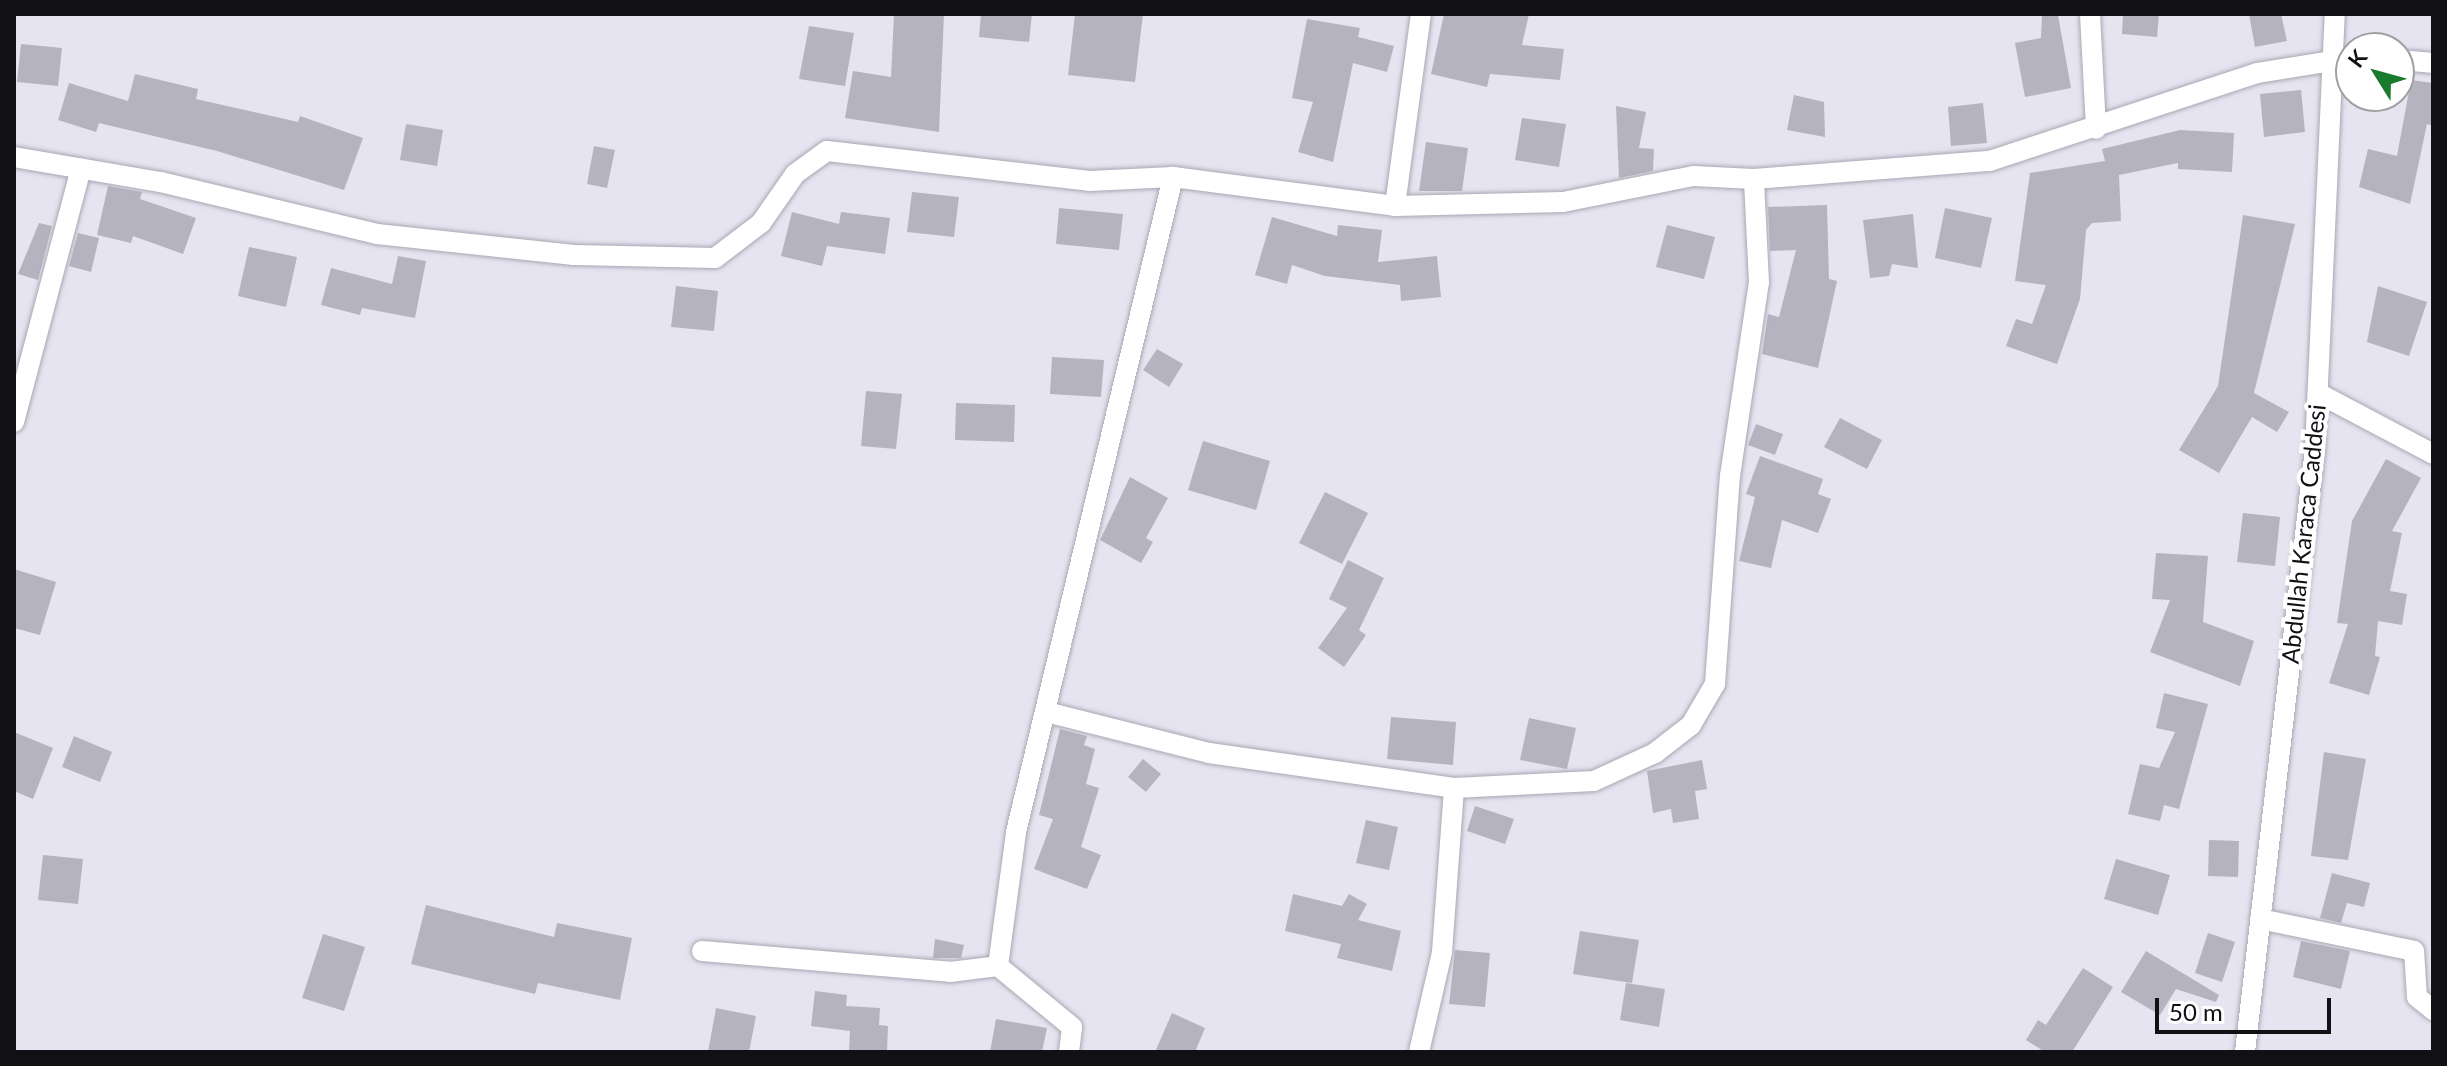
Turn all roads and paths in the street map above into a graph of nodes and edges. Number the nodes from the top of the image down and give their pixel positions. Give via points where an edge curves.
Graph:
1 (1421, 14) edge
2 (2090, 14) edge
3 (2335, 59) edge
4 (2339, 112) edge
5 (2096, 129) junction
6 (14, 157) edge
7 (81, 169) junction
8 (1173, 177) junction
9 (1754, 179) junction
10 (1395, 206) junction
11 (2318, 393) junction
12 (14, 422) edge
13 (2433, 454) edge
14 (1046, 712) junction
15 (1454, 788) junction
16 (2260, 919) junction
17 (702, 951) dead end
18 (998, 966) junction
19 (2433, 1010) edge
20 (1069, 1052) edge
21 (1419, 1052) edge
22 (2245, 1052) edge

1 - 10 street
2 - 5 street
3 - 5 street via 2257,73
4 - 11 street, Abdullah Karaca Caddesi
5 - 9 street via 1990,161
6 - 7 street
7 - 8 street via 377,234 574,255 715,258 761,223 795,174 827,151 1089,181
7 - 12 street
8 - 10 street
8 - 14 street
9 - 10 street via 1693,176 1563,202
9 - 15 street via 1759,283 1730,476 1715,684 1691,725 1655,753 1594,781
11 - 13 street
11 - 16 street, Abdullah Karaca Caddesi
14 - 15 street via 1209,753
14 - 18 street via 1016,832
15 - 21 street via 1442,952
16 - 19 street via 2414,951 2417,997
16 - 22 street, Abdullah Karaca Caddesi
17 - 18 street via 950,972
18 - 20 street via 1072,1027

